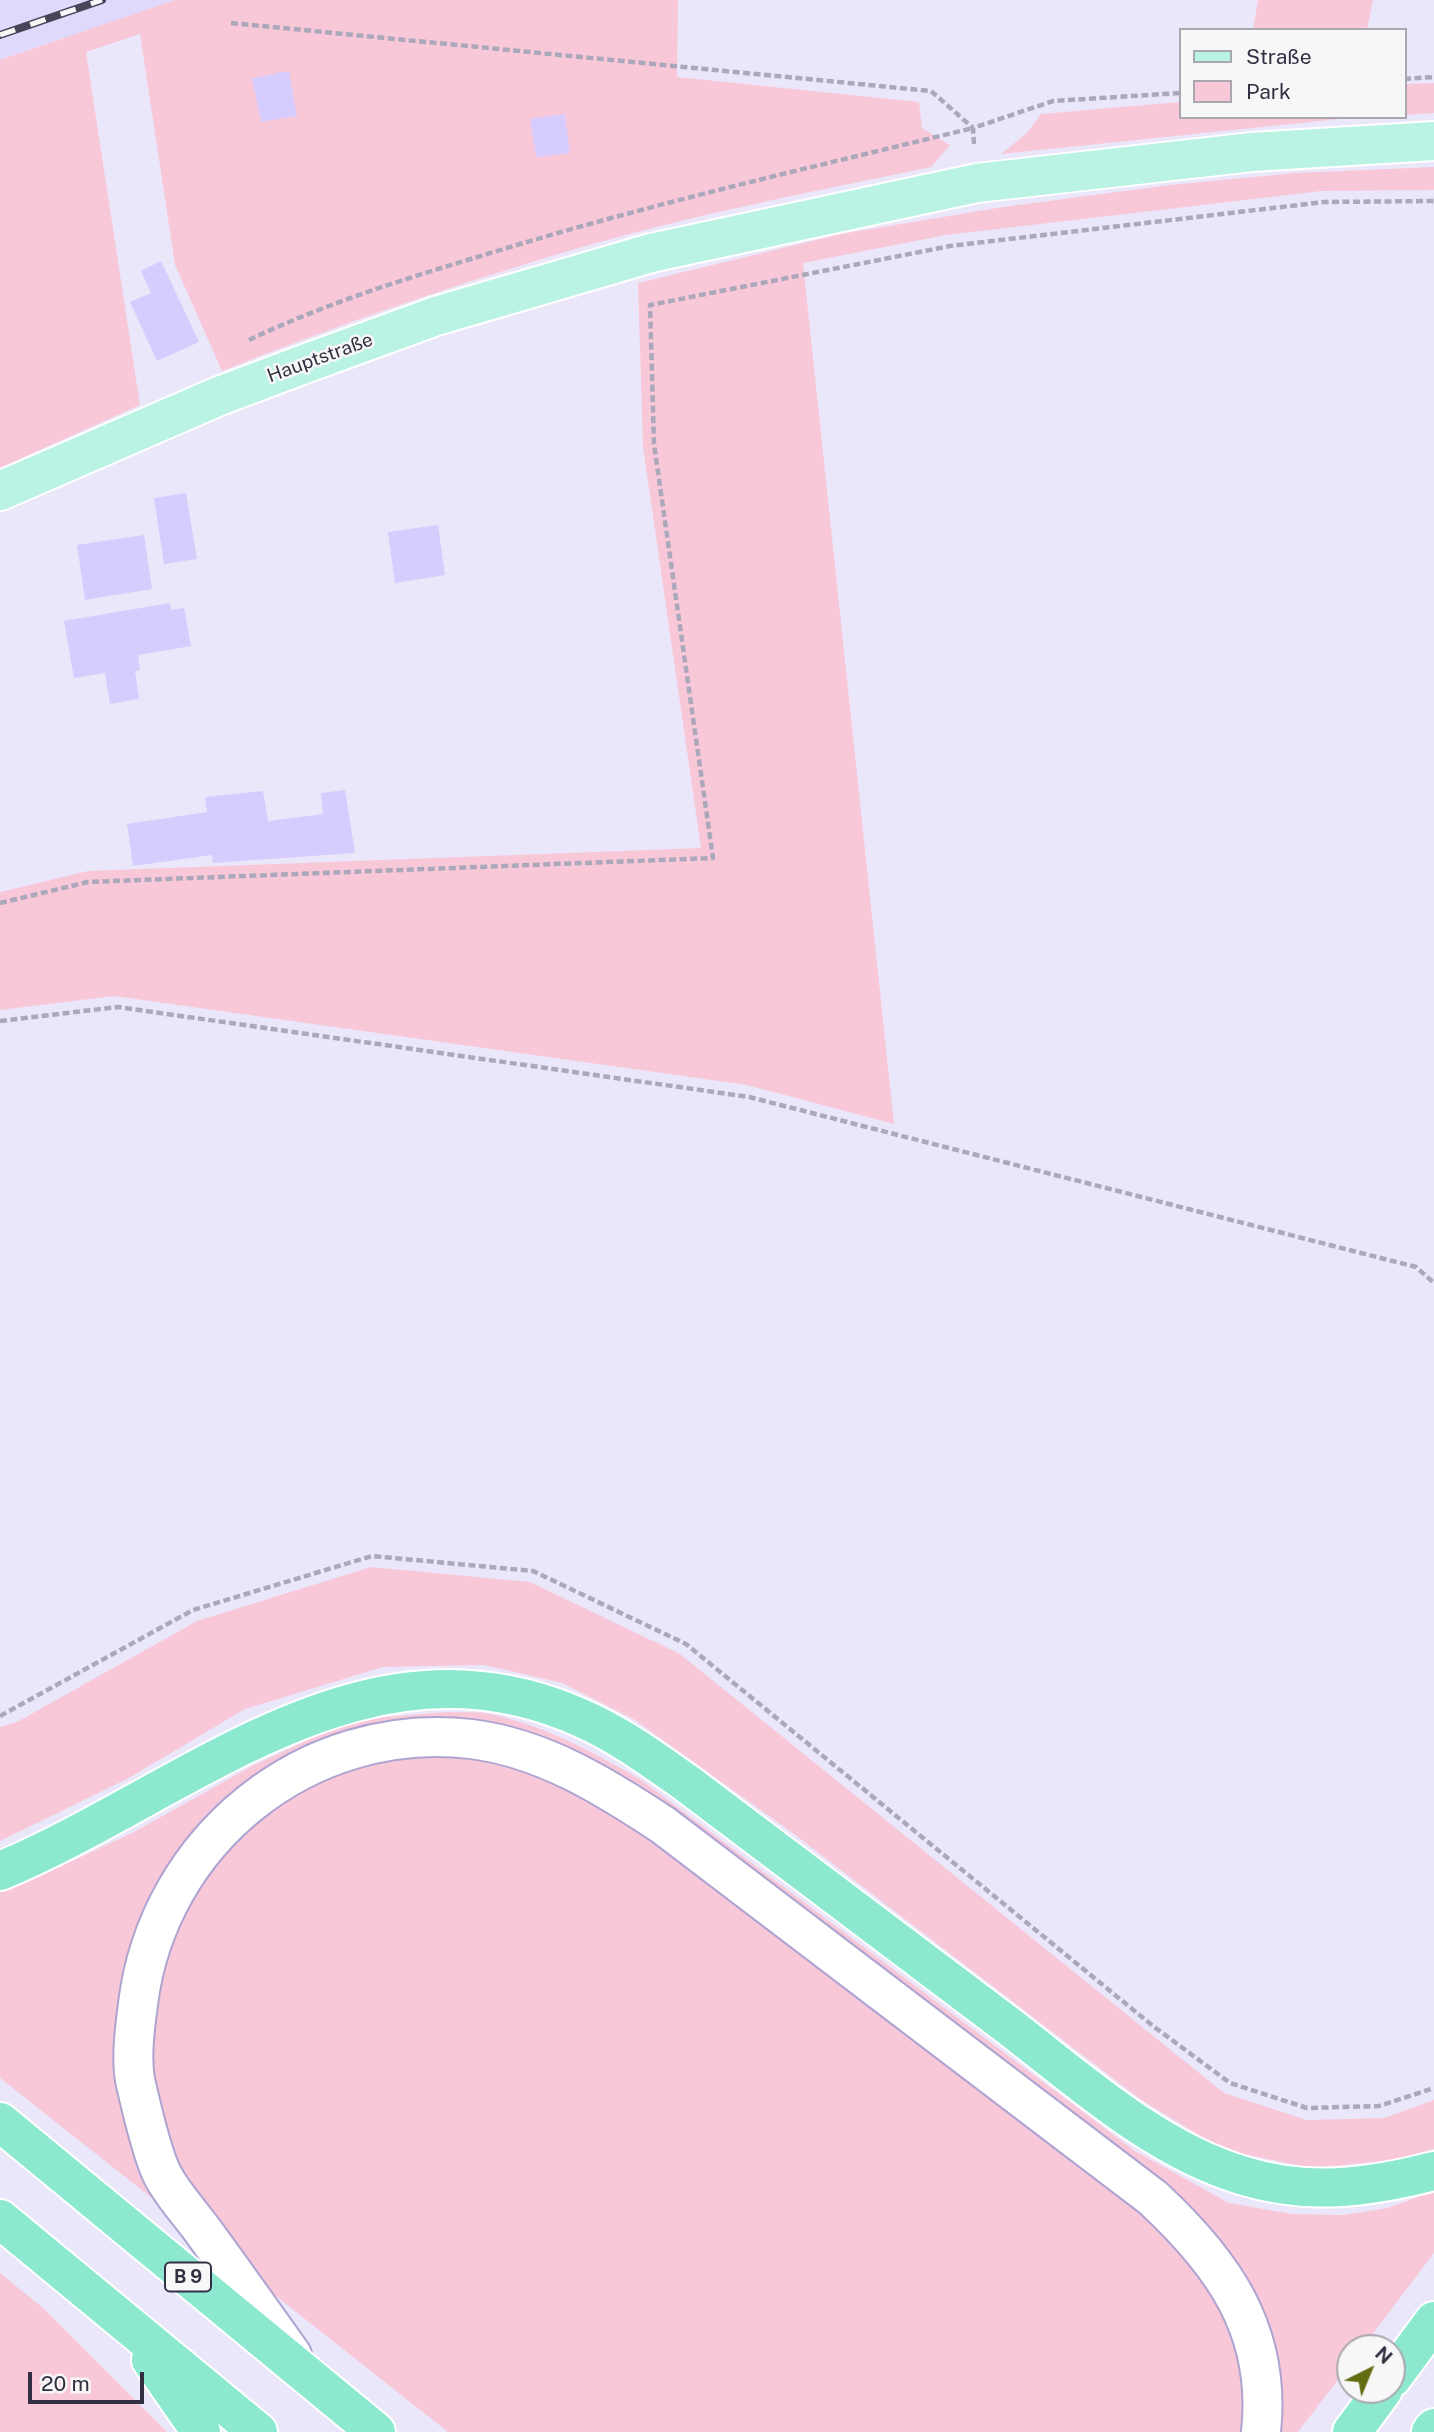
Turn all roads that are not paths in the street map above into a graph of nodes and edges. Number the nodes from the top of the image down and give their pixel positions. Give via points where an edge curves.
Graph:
1 (1434, 141) edge
2 (0, 491) edge
3 (0, 1871) edge
4 (0, 2122) edge
5 (1434, 2171) edge
6 (0, 2219) edge
7 (124, 2321) junction
8 (1434, 2321) edge
9 (1406, 2359) edge
10 (306, 2373) junction
11 (1373, 2404) edge
12 (201, 2432) edge
13 (258, 2432) edge
14 (376, 2432) edge
15 (1261, 2432) edge
16 (1352, 2432) edge

1 - 2 main road, Hauptstraße via 1252,152 977,183 651,253 436,316 307,363
3 - 5 highway via 57,1847 239,1747 342,1703 432,1689 499,1692 582,1718 624,1741 685,1782 1106,2100 1197,2157 1240,2175 1291,2188 1387,2183
4 - 10 highway, B 9
6 - 7 highway
7 - 12 highway
7 - 13 highway
8 - 9 highway
10 - 14 highway, B 9
10 - 15 lane via 161,2173 135,2077 136,2021 144,1967 153,1934 199,1853 269,1787 346,1751 385,1742 470,1739 557,1763 602,1785 663,1825 1153,2198 1219,2267 1242,2308 1258,2358 1264,2405
11 - 16 highway

